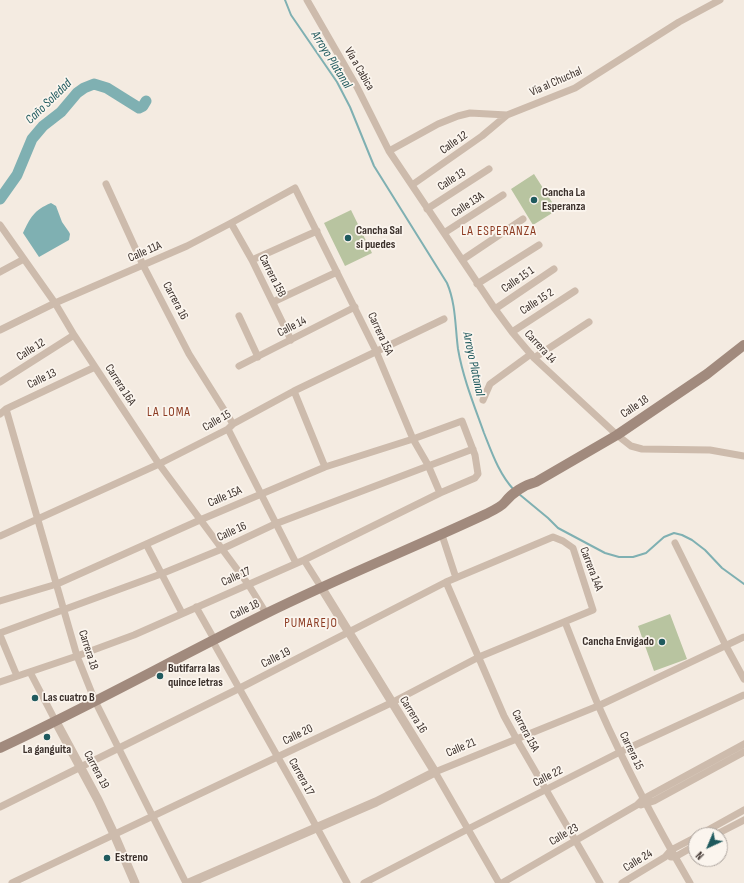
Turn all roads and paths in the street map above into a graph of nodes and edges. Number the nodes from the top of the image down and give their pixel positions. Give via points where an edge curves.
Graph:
1 (307, 0) edge
2 (720, 0) edge
3 (507, 115) junction
4 (389, 150) junction
5 (489, 169) dead end
6 (106, 184) dead end
7 (412, 185) junction
8 (295, 188) joint
9 (503, 195) dead end
10 (428, 209) junction
11 (523, 219) dead end
12 (231, 223) junction
13 (0, 225) edge
14 (317, 231) junction
15 (444, 233) junction
16 (539, 245) dead end
17 (24, 259) junction
18 (252, 260) junction
19 (462, 260) junction
20 (143, 265) junction
21 (554, 269) dead end
22 (0, 272) edge
23 (337, 272) junction
24 (477, 284) junction
25 (575, 291) dead end
26 (273, 302) junction
27 (55, 303) junction
28 (355, 307) junction
29 (495, 309) junction
30 (239, 316) dead end
31 (444, 319) dead end
32 (590, 322) dead end
33 (0, 330) edge
34 (512, 332) junction
35 (74, 335) junction
36 (291, 340) junction
37 (744, 345) edge
38 (376, 351) junction
39 (532, 356) junction
40 (258, 357) junction
41 (95, 366) junction
42 (239, 366) dead end
43 (0, 382) edge
44 (294, 391) junction
45 (483, 400) dead end
46 (3, 412) edge
47 (230, 426) junction
48 (617, 435) junction
49 (413, 439) junction
50 (473, 449) junction
51 (744, 456) edge
52 (159, 464) junction
53 (428, 465) junction
54 (325, 467) junction
55 (440, 493) junction
56 (260, 494) junction
57 (38, 519) junction
58 (200, 520) junction
59 (275, 524) junction
60 (442, 535) junction
61 (0, 536) edge
62 (563, 541) joint
63 (675, 543) dead end
64 (146, 544) junction
65 (222, 549) junction
66 (304, 560) junction
67 (296, 563) junction
68 (161, 574) junction
69 (456, 578) junction
70 (446, 582) junction
71 (57, 584) junction
72 (248, 584) junction
73 (321, 587) junction
74 (0, 601) edge
75 (196, 607) junction
76 (594, 608) joint
77 (65, 609) junction
78 (182, 613) junction
79 (266, 613) junction
80 (565, 622) junction
81 (348, 633) junction
82 (0, 634) edge
83 (744, 637) edge
84 (213, 640) junction
85 (726, 646) junction
86 (77, 656) junction
87 (479, 657) junction
88 (30, 672) junction
89 (17, 676) junction
90 (744, 679) edge
91 (0, 682) edge
92 (238, 689) junction
93 (744, 695) edge
94 (95, 701) junction
95 (391, 703) junction
96 (598, 706) junction
97 (56, 722) junction
98 (516, 738) junction
99 (744, 744) edge
100 (0, 748) edge
101 (120, 748) junction
102 (620, 752) junction
103 (744, 752) edge
104 (277, 757) junction
105 (81, 766) junction
106 (435, 772) junction
107 (546, 790) junction
108 (644, 802) junction
109 (0, 807) edge
110 (744, 810) edge
111 (153, 816) junction
112 (744, 820) edge
113 (713, 827) edge
114 (316, 828) junction
115 (728, 828) edge
116 (468, 829) junction
117 (114, 834) junction
118 (576, 841) junction
119 (688, 843) edge
120 (688, 848) edge
121 (673, 853) junction
122 (12, 883) edge
123 (135, 883) edge
124 (187, 883) edge
125 (347, 883) edge
126 (364, 883) edge
127 (498, 883) edge
128 (502, 883) edge
129 (600, 883) edge
130 (622, 883) edge
131 (690, 883) edge

1 - 4 street, Vía a Cabica via 358,86
2 - 3 street, Vía al Chuchal via 679,22 574,88
3 - 4 street, Vía al Chuchal via 470,113 458,116
3 - 7 street, Calle 12 via 482,136
4 - 7 street, Carrera 14
5 - 10 street, Calle 13
6 - 20 street, Carrera 16
7 - 10 street, Carrera 14
8 - 12 street, Calle 11A
8 - 14 street, Carrera 15A
9 - 15 street, Calle 13A
10 - 15 street, Carrera 14
11 - 19 street
12 - 18 street, Carrera 15B
12 - 20 street, Calle 11A
13 - 17 street, Carrera 16A
14 - 18 street
14 - 23 street, Carrera 15A
15 - 19 street, Carrera 14
16 - 24 street
17 - 22 street
17 - 27 street, Carrera 16A
18 - 26 street, Carrera 15B
19 - 24 street, Carrera 14
20 - 27 street, Calle 11A
20 - 47 street, Carrera 16
21 - 29 street, Calle 15 1
23 - 26 street
23 - 28 street, Carrera 15A
24 - 29 street, Carrera 14
25 - 34 street, Calle 15 2
26 - 36 street, Carrera 15B
27 - 33 street, Calle 11A
27 - 35 street, Carrera 16A
28 - 36 street, Calle 14
28 - 38 street, Carrera 15A
29 - 34 street, Carrera 14
30 - 40 street
31 - 38 street, Calle 15
32 - 39 street
34 - 39 street, Carrera 14
35 - 41 street, Carrera 16A
35 - 43 street, Calle 12
36 - 40 street, Calle 14
37 - 48 main road, Calle 18 via 707,374
38 - 44 street, Calle 15
38 - 49 street, Carrera 15A
39 - 45 street via 490,384
39 - 48 street, Carrera 14
40 - 42 street, Calle 14
41 - 46 street, Calle 13
41 - 52 street, Carrera 16A
44 - 47 street, Calle 15
44 - 54 street
46 - 57 street, Carrera 18
47 - 52 street, Calle 15
47 - 56 street, Carrera 16
48 - 51 street, Carrera 14 via 626,444 636,448 710,450
48 - 60 main road, Calle 18 via 529,484 524,491 486,514
49 - 50 street, Calle 15A via 462,421
49 - 53 street, Carrera 15A
49 - 54 street, Calle 15A
50 - 53 street, Calle 16
50 - 55 street, Calle 17 via 478,474 475,478
52 - 57 street, Calle 15
52 - 58 street, Carrera 16A
53 - 55 street, Carrera 15A
53 - 59 street, Calle 16
54 - 56 street, Calle 15A
55 - 66 street, Calle 17
56 - 58 street, Calle 15A
56 - 59 street, Carrera 16
57 - 61 street, Calle 15
57 - 71 street, Carrera 18
58 - 64 street, Calle 15A
58 - 65 street, Carrera 16A
59 - 65 street, Calle 16
59 - 67 street, Carrera 16
60 - 69 street
60 - 73 main road, Calle 18
62 - 69 street, Calle 19 via 553,537
62 - 76 street, Carrera 14A via 573,548
63 - 85 street
64 - 68 street
64 - 71 street, Calle 15A
65 - 68 street, Calle 16
65 - 72 street, Carrera 16A
66 - 67 street, Calle 17
66 - 73 street, Carrera 16
67 - 72 street, Calle 17
68 - 77 street, Calle 16
68 - 78 street
69 - 70 street, Calle 19
70 - 81 street, Calle 19
70 - 87 street, Carrera 15A
71 - 74 street, Calle 15A
71 - 77 street, Carrera 18
72 - 75 street, Calle 17
72 - 79 street, Carrera 16A
73 - 79 main road, Calle 18
73 - 81 street, Carrera 16
75 - 78 street, Calle 17
75 - 84 street, Carrera 17
76 - 80 street, Calle 20
77 - 82 street, Calle 16
77 - 86 street, Carrera 18
78 - 86 street, Calle 17 via 134,635
79 - 84 main road, Calle 18
80 - 87 street, Calle 20
80 - 96 street, Carrera 15
81 - 92 street, Calle 19
81 - 95 street, Carrera 16
82 - 89 street
83 - 85 street, Calle 21
84 - 92 street, Carrera 17
84 - 94 main road, Calle 18
85 - 90 street
85 - 96 street, Calle 21
86 - 88 street, Calle 17
86 - 94 street, Carrera 18
87 - 95 street, Calle 20
87 - 98 street, Carrera 15A
88 - 89 street, Calle 17
88 - 97 street, Carrera 19
89 - 91 street, Calle 17
92 - 101 street, Calle 19
92 - 104 street, Carrera 17
93 - 102 street, Calle 22
94 - 97 main road, Calle 18
94 - 101 street, Carrera 18
95 - 104 street, Calle 20
95 - 106 street, Carrera 16
96 - 98 street, Calle 21
96 - 102 street, Carrera 15
97 - 100 main road, Calle 18
97 - 105 street, Carrera 19
98 - 106 street, Calle 21
98 - 107 street, Carrera 15A
99 - 108 street, Calle 23
101 - 105 street, Calle 19
101 - 111 street, Carrera 18
102 - 107 street, Calle 22
102 - 108 street, Carrera 15
103 - 108 street, Calle 23 via 654,801
104 - 111 street, Calle 20
104 - 114 street, Carrera 17
105 - 109 street, Calle 19
105 - 117 street, Carrera 19
106 - 114 street, Calle 21 via 376,802
106 - 116 street, Carrera 16
107 - 116 street, Calle 22
107 - 118 street, Carrera 15A
108 - 118 street, Calle 23
108 - 121 street, Carrera 15
110 - 113 street
111 - 117 street, Calle 20
111 - 124 street, Carrera 18
112 - 115 street
114 - 124 street, Calle 21
114 - 125 street, Carrera 17
116 - 126 street, Calle 22
116 - 127 street, Carrera 16
117 - 122 street, Calle 20
117 - 123 street, Carrera 19
118 - 128 street, Calle 23
118 - 129 street, Carrera 15A
119 - 121 street, Calle 24
120 - 121 street, Calle 24
121 - 130 street, Calle 24
121 - 131 street, Carrera 15

